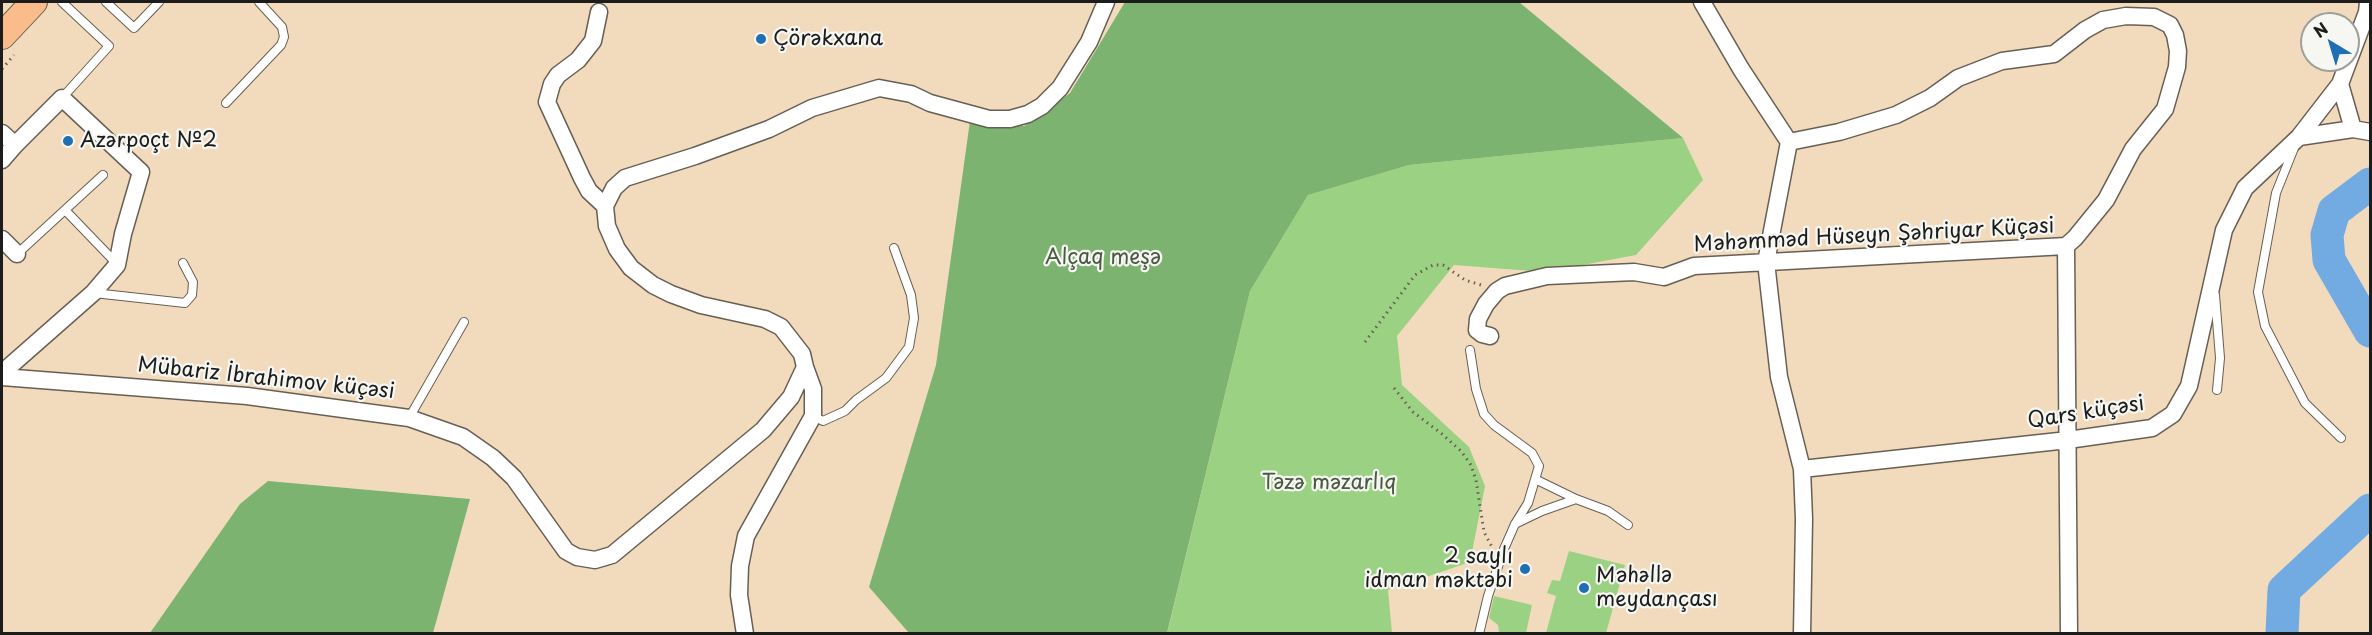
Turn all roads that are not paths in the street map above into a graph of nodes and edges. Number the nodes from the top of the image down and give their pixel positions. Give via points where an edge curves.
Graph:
1 (34, 2) edge
2 (62, 2) edge
3 (106, 2) edge
4 (159, 2) edge
5 (259, 2) edge
6 (1106, 2) edge
7 (1702, 2) edge
8 (2368, 2) edge
9 (597, 7) edge
10 (2, 36) edge
11 (2340, 84) junction
12 (62, 98) junction
13 (226, 103) dead end
14 (2353, 129) junction
15 (2370, 132) edge
16 (2, 133) edge
17 (2299, 137) junction
18 (1789, 142) junction
19 (15, 145) junction
20 (2, 160) edge
21 (103, 175) dead end
22 (605, 206) junction
23 (65, 210) junction
24 (2, 239) edge
25 (2066, 246) junction
26 (894, 248) dead end
27 (17, 254) joint
28 (1766, 262) junction
29 (183, 263) dead end
30 (117, 265) junction
31 (2214, 279) junction
32 (93, 293) junction
33 (464, 322) dead end
34 (1490, 336) dead end
35 (1470, 350) dead end
36 (806, 367) junction
37 (2, 375) edge
38 (2217, 390) dead end
39 (813, 416) junction
40 (409, 418) junction
41 (2341, 438) dead end
42 (2068, 440) junction
43 (1802, 469) junction
44 (1537, 480) junction
45 (1576, 499) junction
46 (1515, 524) junction
47 (1628, 525) dead end
48 (745, 633) edge
49 (1479, 633) edge
50 (1802, 633) edge
51 (2069, 633) edge

1 - 10 main road
2 - 12 lane via 109,46
3 - 4 lane via 134,28
5 - 13 lane via 282,27 284,37 281,45
6 - 22 street via 1089,42 1060,88 1028,114 989,119 879,88 812,108 769,129 625,178 614,188
7 - 18 street
8 - 11 street
9 - 22 street via 593,41 578,60 558,75 547,102 582,178
11 - 14 street
11 - 17 street, Qars küçəsi
12 - 19 street
12 - 30 street via 141,172
14 - 15 street
14 - 17 street
16 - 19 street
17 - 31 street, Qars küçəsi via 2245,188 2224,230
17 - 41 lane via 2276,193 2258,292 2265,326 2305,403
18 - 25 street, Məhəmməd Hüseyn Şəhriyar Küçəsi via 1896,115 1958,78 2002,61 2054,54 2103,20 2126,16 2163,20 2175,35 2178,51 2165,109 2133,149 2106,200
18 - 28 street
19 - 20 street
21 - 23 lane
22 - 36 street via 617,249 631,268 671,294 765,319 781,327 802,354
23 - 27 lane
23 - 30 lane
24 - 27 street
25 - 28 street, Məhəmməd Hüseyn Şəhriyar Küçəsi
25 - 42 street, Məhəmməd Hüseyn Şəhriyar Küçəsi
26 - 39 lane via 913,307 909,347 886,378 845,411 823,421
28 - 34 street, Məhəmməd Hüseyn Şəhriyar Küçəsi via 1694,267 1664,277 1634,272 1547,276 1505,286 1486,304 1478,319 1477,330
28 - 43 street via 1779,377
29 - 32 lane via 193,282 192,295 185,303
30 - 32 street
31 - 38 lane via 2220,358
31 - 42 street, Qars küçəsi via 2189,386 2173,414 2152,428
32 - 37 street
33 - 40 lane
35 - 44 lane via 1484,414 1537,459
36 - 39 street via 813,389
36 - 40 street, Mübariz İbrahimov küçəsi via 791,397 763,430 612,555 596,560 566,552 514,478 493,458 463,437
37 - 40 street, Mübariz İbrahimov küçəsi via 246,396
39 - 48 street via 746,536 739,595
42 - 43 street, Qars küçəsi
42 - 51 street, Məhəmməd Hüseyn Şəhriyar Küçəsi
43 - 50 street
44 - 45 lane
44 - 46 lane
45 - 46 lane
45 - 47 lane
46 - 49 lane via 1488,596

